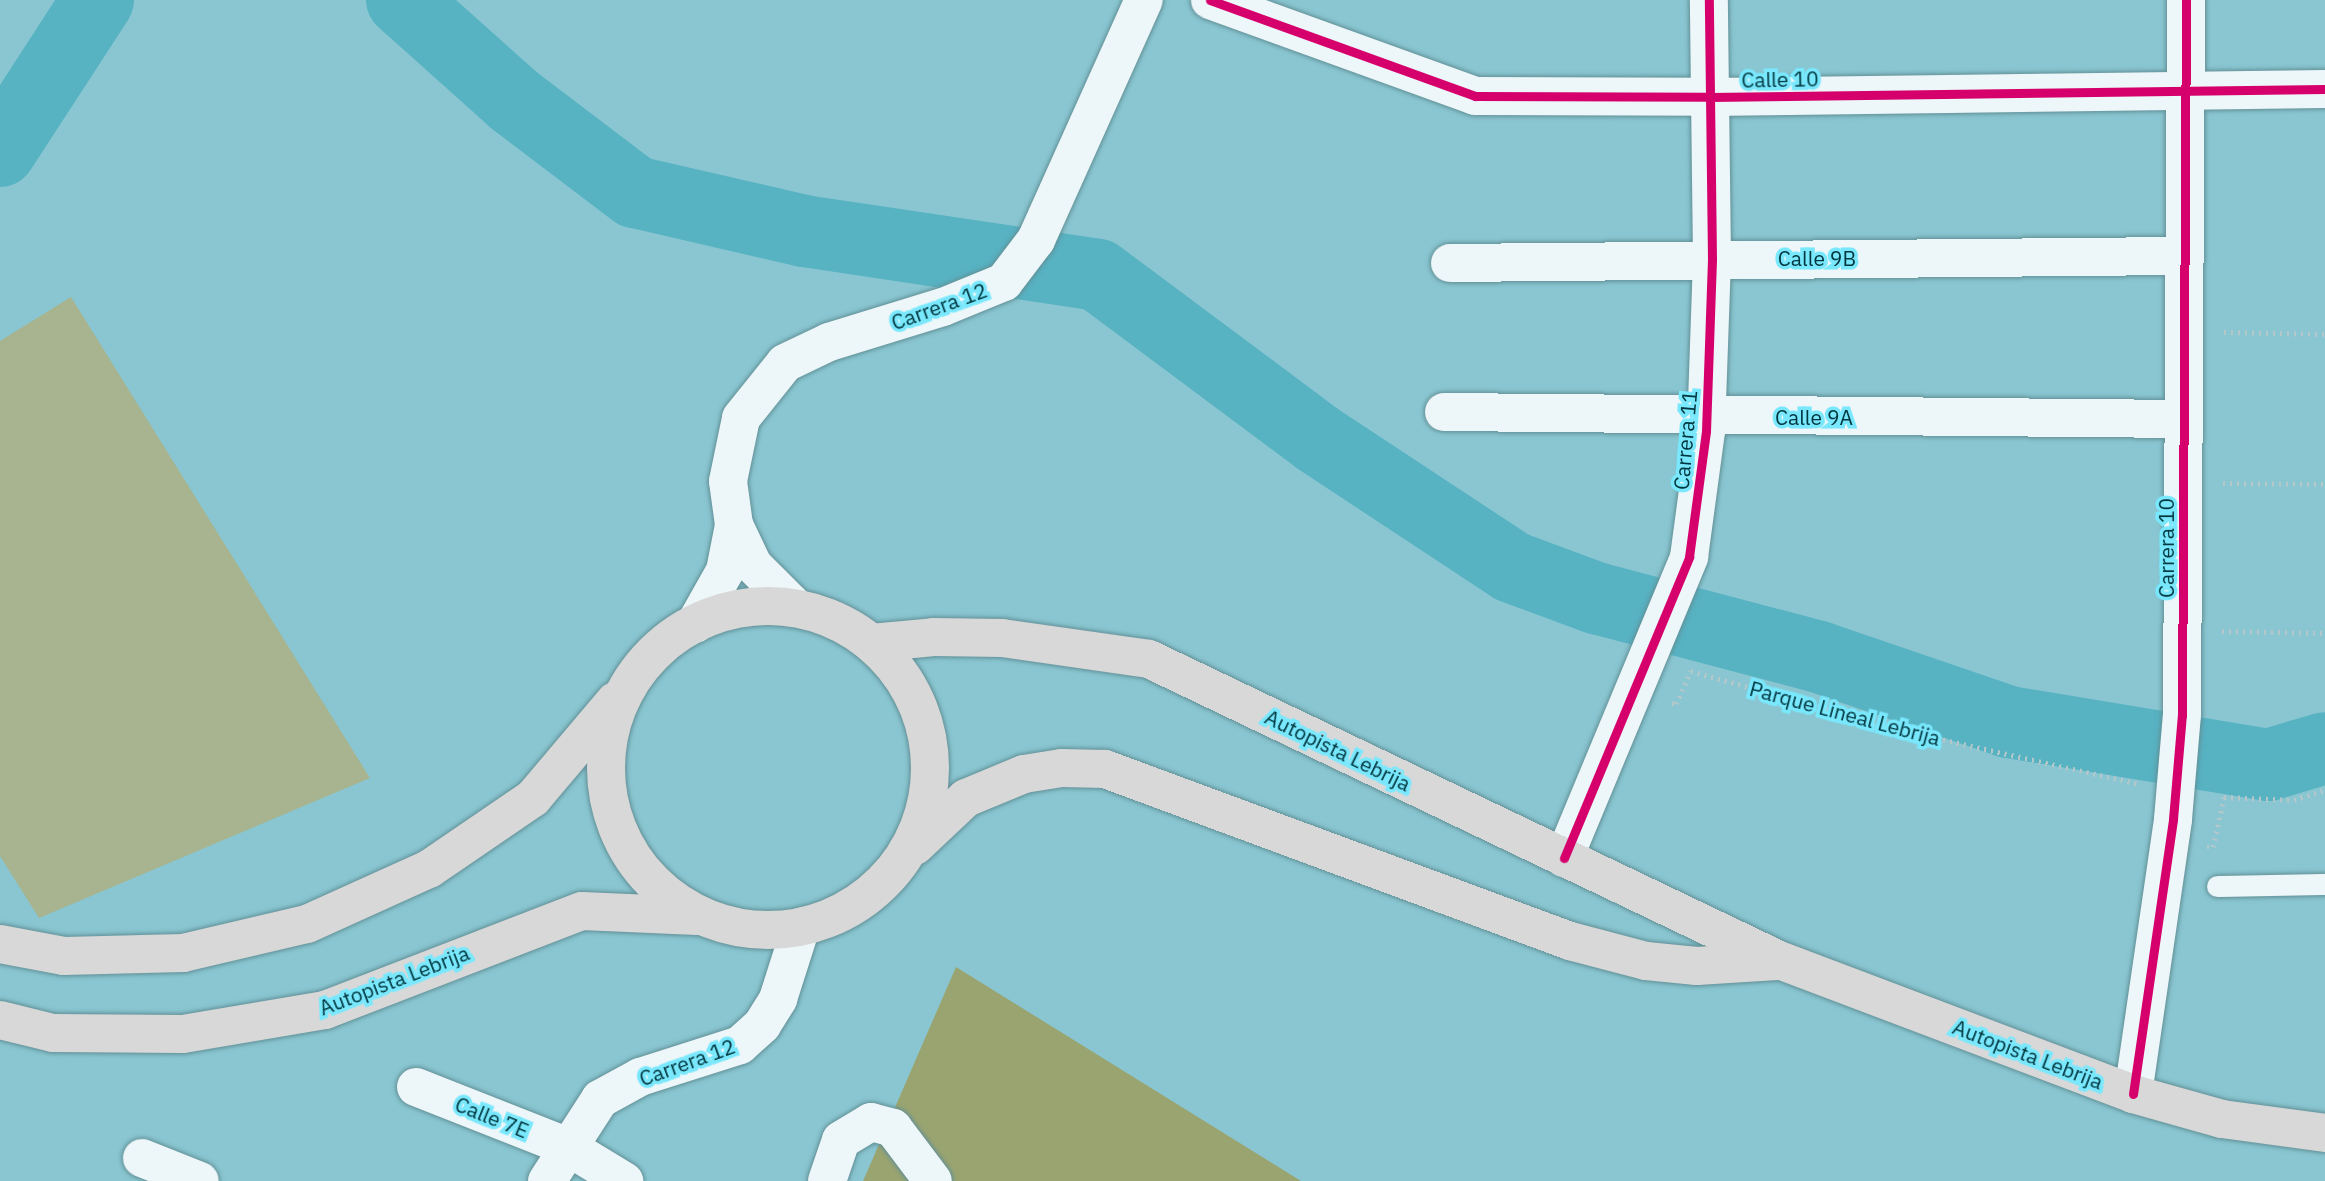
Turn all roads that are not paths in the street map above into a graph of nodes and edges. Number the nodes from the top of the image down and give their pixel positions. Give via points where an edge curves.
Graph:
1 (1144, 0) edge
2 (1210, 0) edge
3 (1709, 0) edge
4 (2186, 0) edge
5 (2325, 89) edge
6 (2185, 91) junction
7 (1710, 97) junction
8 (2184, 256) junction
9 (1713, 259) junction
10 (1450, 263) dead end
11 (1444, 412) dead end
12 (1707, 416) junction
13 (2183, 419) junction
14 (734, 525) junction
15 (796, 608) junction
16 (695, 624) junction
17 (872, 643) junction
18 (626, 688) junction
19 (906, 853) junction
20 (1564, 858) junction
21 (2325, 884) edge
22 (2217, 886) dead end
23 (702, 917) junction
24 (801, 927) junction
25 (0, 944) edge
26 (1779, 960) junction
27 (0, 1020) edge
28 (416, 1087) dead end
29 (2133, 1094) junction
30 (2325, 1133) edge
31 (568, 1147) junction
32 (142, 1159) edge
33 (200, 1181) edge
34 (547, 1181) edge
35 (624, 1181) edge
36 (827, 1181) edge
37 (933, 1181) edge

1 - 14 street, Carrera 12 via 1036,240 1004,282 943,307 829,342 785,363 741,418 729,481
2 - 7 street, Calle 10 via 1475,96
3 - 7 street, Carrera 11
4 - 6 street, Carrera 10
5 - 6 street, Calle 10
6 - 7 street, Calle 10
6 - 8 street, Carrera 10
7 - 9 street, Carrera 11
8 - 9 street, Calle 9B
8 - 13 street, Carrera 10
9 - 10 street, Calle 9B
9 - 12 street, Carrera 11
11 - 12 street, Calle 9A
12 - 13 street, Calle 9A
12 - 20 street, Carrera 11 via 1689,557
13 - 29 street, Carrera 10 via 2182,715 2173,819
14 - 15 street, Carrera 12 via 752,565
14 - 16 street, Carrera 12 via 725,571
15 - 16 highway via 727,611
15 - 17 highway via 836,621
16 - 18 highway via 655,651
17 - 19 highway via 903,677 923,719 931,765 926,811
17 - 20 highway, Autopista Lebrija via 934,637 1002,638 1149,659
18 - 23 highway via 608,742 605,775 613,819 633,860 663,893
18 - 25 highway via 533,798 429,869 307,924 183,953 64,957
19 - 24 highway via 887,880 862,901
19 - 26 highway, Autopista Lebrija via 966,798 1024,774 1062,768 1105,769 1570,941 1646,961 1697,966
20 - 26 highway, Autopista Lebrija
21 - 22 lane
23 - 24 highway via 745,928
23 - 27 highway, Autopista Lebrija via 582,911 325,1010 183,1034 53,1033
24 - 31 street, Carrera 12 via 778,999 762,1025 740,1045 640,1077 600,1099
26 - 29 highway, Autopista Lebrija
28 - 31 street, Calle 7E
29 - 30 highway, Autopista Lebrija via 2222,1119
31 - 34 street, Carrera 12
31 - 35 street, Calle 7E
32 - 33 street
36 - 37 street via 841,1140 872,1122 892,1128

